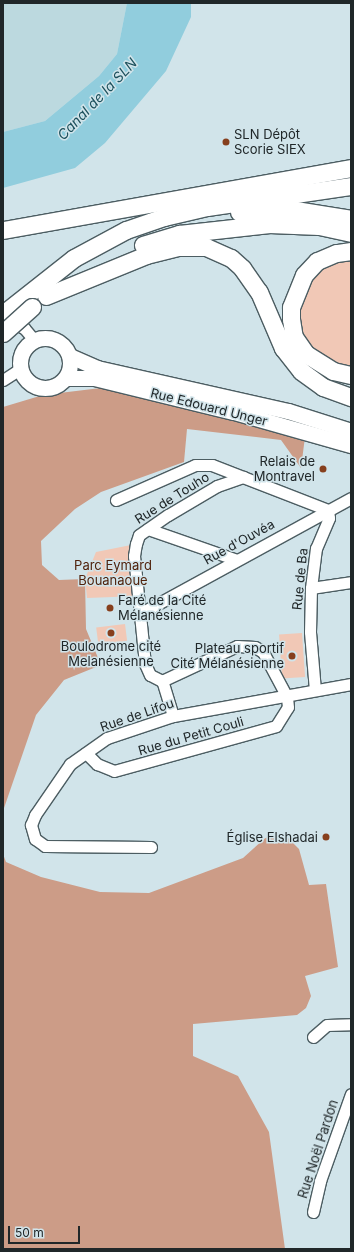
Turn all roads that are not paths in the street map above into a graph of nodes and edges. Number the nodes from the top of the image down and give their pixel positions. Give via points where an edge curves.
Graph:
1 (351, 168) edge
2 (351, 185) edge
3 (248, 187) junction
4 (351, 219) edge
5 (3, 230) edge
6 (351, 233) edge
7 (99, 244) junction
8 (351, 251) edge
9 (46, 296) junction
10 (27, 302) junction
11 (267, 309) junction
12 (3, 314) edge
13 (3, 317) edge
14 (3, 333) edge
15 (34, 340) junction
16 (70, 356) junction
17 (20, 369) junction
18 (351, 375) edge
19 (66, 378) junction
20 (3, 380) edge
21 (351, 384) edge
22 (351, 397) edge
23 (351, 430) edge
24 (351, 445) edge
25 (243, 477) junction
26 (351, 498) edge
27 (116, 500) dead end
28 (328, 510) junction
29 (148, 529) junction
30 (237, 560) junction
31 (351, 582) edge
32 (311, 588) junction
33 (141, 613) junction
34 (162, 681) junction
35 (351, 684) edge
36 (315, 690) junction
37 (287, 697) junction
38 (173, 716) junction
39 (86, 754) junction
40 (151, 847) dead end
41 (351, 1024) edge
42 (313, 1037) dead end
43 (351, 1094) edge
44 (313, 1212) dead end

1 - 3 highway
2 - 3 main road
2 - 7 highway via 247,200 164,217 126,230
3 - 5 highway
4 - 7 highway via 295,210 253,210 178,222
6 - 9 highway via 320,226 268,224 179,234 139,246
7 - 10 highway via 74,258
8 - 18 highway via 336,253 316,261 304,275 291,307 290,319 294,337 306,354 333,371
9 - 10 highway
9 - 11 highway via 146,255 178,247 206,247 231,258 242,268
10 - 12 highway
10 - 14 highway, bridge
11 - 21 highway via 288,343 310,368 322,377
11 - 22 highway via 283,348 301,371 323,387
13 - 15 street via 24,328
15 - 16 main road via 53,339 63,345
15 - 17 main road via 22,352
16 - 19 main road via 70,368
16 - 23 main road, Rue Edouard Unger via 97,368 288,412
17 - 19 main road via 29,383 36,387 53,388
17 - 20 street
19 - 24 main road, Rue Edouard Unger via 94,378 234,412
25 - 27 street via 212,465 195,465
25 - 28 street
25 - 29 street, Rue de Touho via 217,486
26 - 28 street, Rue d'Ouvéa
28 - 30 street, Rue d'Ouvéa
28 - 32 street, Rue de Ba via 329,518 316,548
29 - 30 street
29 - 33 street, Rue de Touho via 139,535 134,556
30 - 33 street, Rue d'Ouvéa
31 - 32 street
32 - 36 street, Rue de Ba via 310,632
33 - 34 street, Rue de Touho via 145,664 150,675
34 - 37 street via 237,646 243,646 264,652
34 - 38 street
35 - 36 street, Rue de Lifou
36 - 37 street, Rue de Lifou
37 - 38 street, Rue de Lifou
37 - 39 street, Rue du Petit Couli via 288,707 276,726 172,757 114,771 97,764
38 - 39 street, Rue de Lifou via 107,738
39 - 40 street, Rue de Lifou via 70,764 35,814 31,826 35,839 45,846
41 - 42 street via 327,1025
43 - 44 street, Rue Noël Pardon via 320,1181

